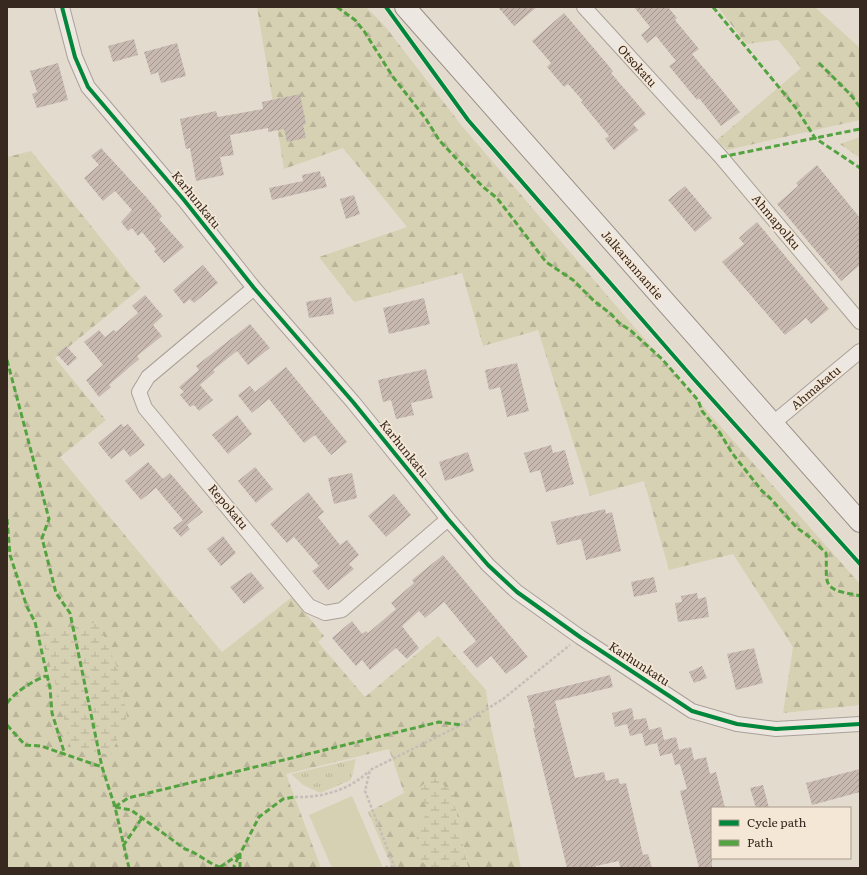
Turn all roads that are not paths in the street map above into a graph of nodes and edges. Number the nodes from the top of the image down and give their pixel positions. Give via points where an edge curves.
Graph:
1 (62, 7) edge
2 (405, 7) edge
3 (584, 7) edge
4 (690, 124) joint
5 (254, 288) junction
6 (860, 322) edge
7 (860, 351) edge
8 (772, 424) junction
9 (448, 519) junction
10 (860, 522) edge
11 (860, 724) edge

1 - 5 street, Karhunkatu via 74,57 88,87 184,200
2 - 8 main road, Jalkarannantie
3 - 4 street, Otsokatu
4 - 6 street, Ahmapolku
5 - 9 street, Karhunkatu via 353,402
5 - 9 street, Repokatu via 148,377 139,392 145,408 309,606 325,613 342,610
7 - 8 street, Ahmakatu
8 - 10 main road, Jalkarannantie
9 - 11 street, Karhunkatu via 488,565 517,592 692,711 737,724 776,729

